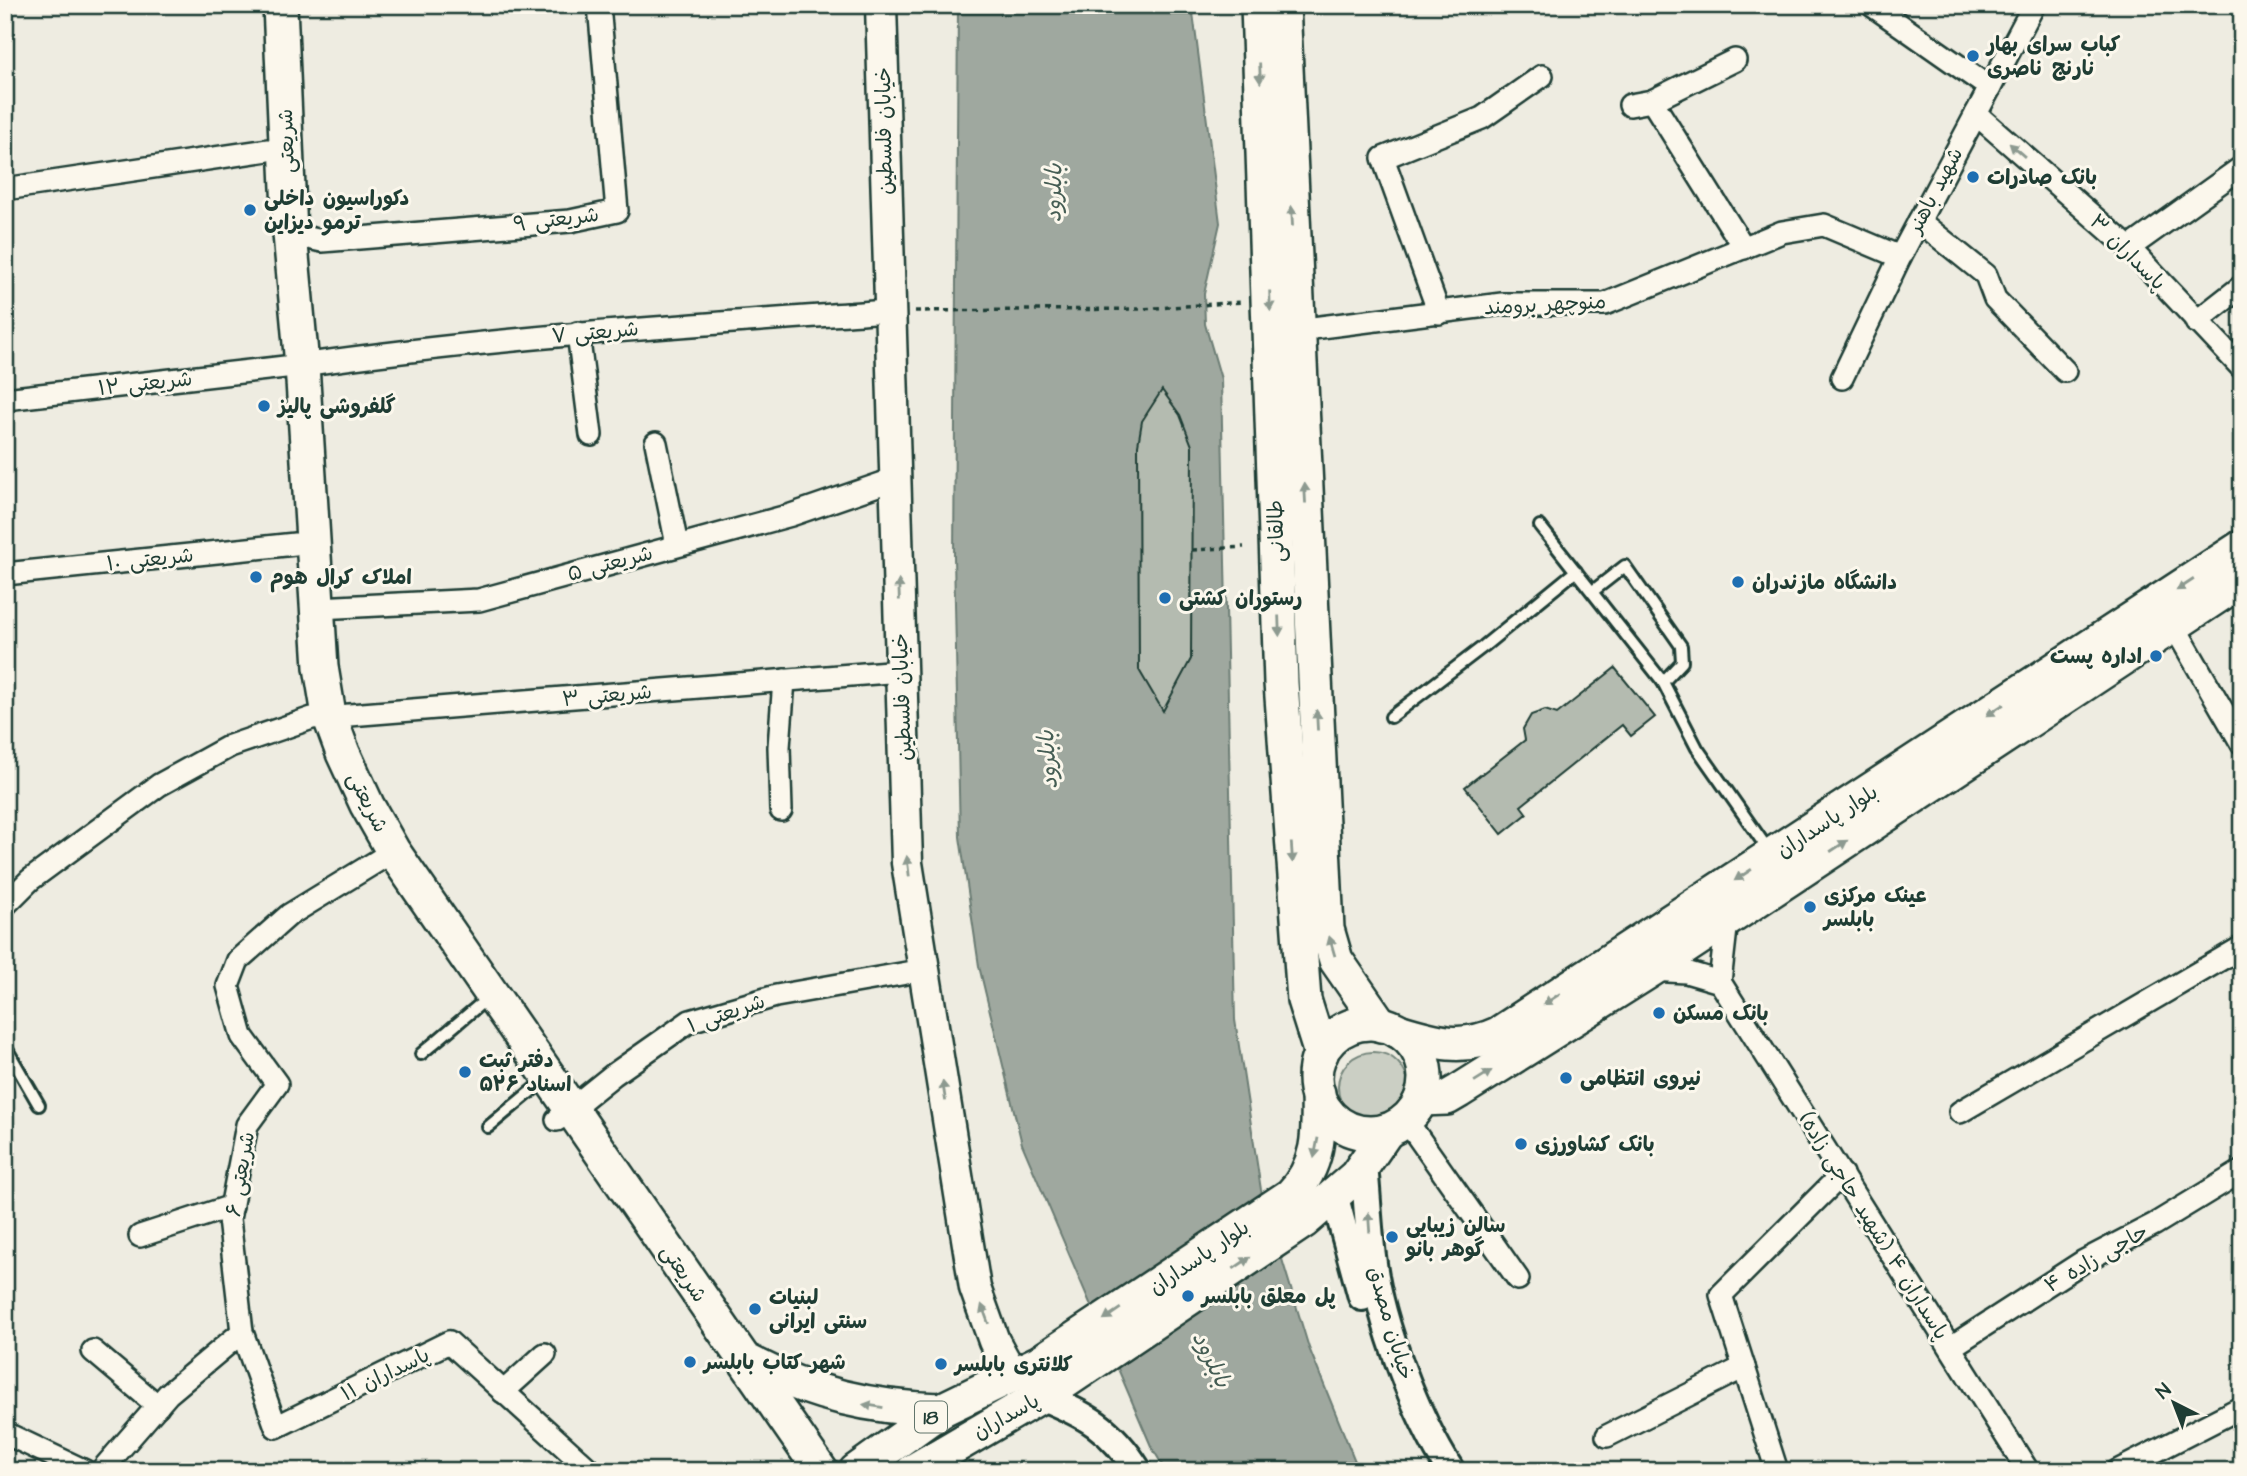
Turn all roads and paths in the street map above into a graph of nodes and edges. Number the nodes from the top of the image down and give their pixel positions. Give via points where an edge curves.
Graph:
1 (262, 5) edge
2 (280, 5) edge
3 (599, 5) edge
4 (881, 5) edge
5 (1258, 5) edge
6 (1283, 5) edge
7 (2034, 5) edge
8 (1873, 6) edge
9 (1735, 60) dead end
10 (1542, 76) dead end
11 (1990, 88) junction
12 (1652, 101) junction
13 (1630, 105) dead end
14 (1976, 114) junction
15 (268, 150) junction
16 (2242, 167) edge
17 (5, 189) edge
18 (1919, 221) junction
19 (290, 234) junction
20 (1744, 248) junction
21 (2129, 248) junction
22 (1900, 257) junction
23 (2242, 286) edge
24 (1233, 302) dead end
25 (889, 311) junction
26 (932, 311) dead end
27 (1439, 313) junction
28 (2196, 322) junction
29 (1297, 330) junction
30 (578, 333) junction
31 (293, 366) junction
32 (2242, 368) edge
33 (2065, 371) dead end
34 (1842, 378) dead end
35 (5, 399) edge
36 (591, 435) dead end
37 (656, 443) dead end
38 (895, 479) junction
39 (1540, 526) dead end
40 (295, 544) junction
41 (677, 545) junction
42 (1244, 547) dead end
43 (2242, 547) edge
44 (1192, 550) dead end
45 (1576, 570) junction
46 (5, 574) edge
47 (2242, 580) edge
48 (1593, 591) junction
49 (318, 608) junction
50 (2174, 626) junction
51 (901, 671) junction
52 (784, 680) junction
53 (1663, 682) junction
54 (1391, 717) dead end
55 (321, 718) junction
56 (2242, 744) edge
57 (781, 810) dead end
58 (1773, 856) junction
59 (379, 860) junction
60 (5, 905) edge
61 (1727, 920) junction
62 (2242, 947) edge
63 (924, 970) junction
64 (1651, 970) junction
65 (1347, 978) junction
66 (1720, 982) junction
67 (1304, 1000) junction
68 (478, 1006) junction
69 (1389, 1028) junction
70 (5, 1046) edge
71 (421, 1054) dead end
72 (1321, 1054) junction
73 (535, 1088) junction
74 (1318, 1093) junction
75 (38, 1105) dead end
76 (1961, 1112) dead end
77 (563, 1114) junction
78 (1405, 1117) junction
79 (488, 1127) dead end
80 (1364, 1165) junction
81 (2242, 1171) edge
82 (1842, 1174) junction
83 (1335, 1198) junction
84 (232, 1206) junction
85 (1297, 1208) junction
86 (140, 1236) dead end
87 (1518, 1279) dead end
88 (242, 1332) junction
89 (1951, 1347) junction
90 (93, 1351) dead end
91 (545, 1354) dead end
92 (742, 1358) junction
93 (1744, 1367) junction
94 (1039, 1379) junction
95 (503, 1392) junction
96 (158, 1406) junction
97 (2242, 1408) edge
98 (941, 1410) junction
99 (5, 1433) edge
100 (1607, 1436) dead end
101 (85, 1471) edge
102 (101, 1471) edge
103 (592, 1471) edge
104 (799, 1471) edge
105 (821, 1471) edge
106 (856, 1471) edge
107 (913, 1471) edge
108 (1138, 1471) edge
109 (1430, 1471) edge
110 (1451, 1471) edge
111 (1777, 1471) edge
112 (2028, 1471) edge
113 (2116, 1471) edge

1 - 15 main road, شریعتی
2 - 19 main road, شریعتی
3 - 19 street, شریعتی ۹ via 617,211 570,221 322,241
4 - 25 main road, خیابان فلسطین
5 -> 67 main road, طالقانی via 1281,683
29 -> 6 main road, طالقانی
7 - 11 street, شهید باهنر
8 - 11 street
9 - 12 street
10 - 27 street via 1482,118 1383,158
11 - 14 street, شهید باهنر
12 - 13 street
12 - 20 street
14 - 18 street, شهید باهنر
21 -> 14 street, پاسداران ۳
15 - 17 street
15 - 31 main road, شریعتی
16 - 21 street
18 - 22 street, شهید باهنر
18 - 33 street via 1986,275 1995,299
19 - 31 main road, شریعتی
20 - 22 street, منوچهر برومند via 1782,232 1824,225
20 - 27 street, منوچهر برومند via 1605,304 1502,304
21 - 28 street, پاسداران ۳
22 - 34 street, شهید باهنر
23 - 28 street
24 - 26 path via 1142,309
25 - 30 street, شریعتی ۷
25 - 38 main road, خیابان فلسطین
27 - 29 street, منوچهر برومند
28 - 32 street, پاسداران ۳
65 -> 29 main road, طالقانی via 1327,929
30 - 31 street, شریعتی ۷
30 - 36 street
31 - 35 street, شریعتی ۱۲
31 - 40 main road, شریعتی
31 - 49 main road, شریعتی
37 - 41 street
38 - 41 street, شریعتی ۵
51 -> 38 main road, خیابان فلسطین
39 - 45 lane
40 - 46 street, شریعتی ۱۰
40 - 55 main road, شریعتی via 303,669
41 - 49 street, شریعتی ۵ via 479,600
42 - 44 path
43 -> 58 main road, بلوار پاسداران
45 - 48 lane
45 - 54 lane
47 - 50 main road, بلوار پاسداران
48 - 53 lane
48 - 53 lane via 1625,566 1681,646 1682,662
49 - 55 main road, شریعتی
50 - 56 street
61 -> 50 main road, بلوار پاسداران
51 - 52 street, شریعتی ۳
63 -> 51 main road, خیابان فلسطین via 907,863
52 - 55 street, شریعتی ۳
52 - 57 street
53 - 58 lane via 1698,748
55 - 59 main road, شریعتی via 352,814
55 - 60 street, شریعتی ۳ via 230,746 159,785 30,880
55 - 77 main road, شریعتی via 393,850
58 -> 69 main road, بلوار پاسداران via 1498,1034 1461,1045
59 - 68 main road, شریعتی
59 - 84 street, شریعتی ۶ via 289,915 238,960 228,986 242,1036 277,1084 247,1125
61 - 64 main road, بلوار پاسداران
61 - 66 street
62 - 76 street
63 - 77 street, شریعتی ۱ via 776,996 690,1021
94 -> 63 main road, خیابان فلسطین via 994,1340 975,1288
64 - 66 street via 1686,972
78 -> 64 main road, بلوار پاسداران via 1459,1091
65 - 67 main road via 1328,1002 1312,1006
65 - 69 main road, طالقانی
66 - 82 street, پاسداران ۴ (شهید حاجی زاده)
67 - 72 main road, طالقانی
68 - 71 lane
68 - 73 main road, شریعتی
69 - 72 main road via 1362,1024 1346,1030
69 - 78 main road via 1412,1042 1421,1058 1425,1081
70 - 75 lane
72 - 74 main road via 1316,1070
73 - 77 main road, شریعتی
73 - 79 lane
74 - 78 main road via 1328,1114 1363,1133
74 -> 85 main road, بلوار پاسداران via 1317,1152
77 - 92 main road, شریعتی
77 - 104 main road, شریعتی
78 - 80 main road, بلوار پاسداران
78 - 87 street
80 - 83 main road, بلوار پاسداران
110 -> 80 street, خیابان مصدق via 1409,1385 1380,1301
81 - 89 street, حاجی زاده ۴ via 2084,1261
82 - 89 street, پاسداران ۴ (شهید حاجی زاده)
82 - 93 street via 1721,1295
83 - 85 main road, بلوار پاسداران
83 - 109 street, خیابان مصدق via 1391,1389
84 - 86 street
84 - 88 street, شریعتی ۶ via 229,1219
85 - 94 main road, بلوار پاسداران
88 - 95 street, پاسداران ۱۱ via 276,1427 449,1342
88 - 96 street
89 - 112 street, پاسداران ۴ (شهید حاجی زاده)
90 - 96 street
91 - 95 street
98 -> 92 main road via 857,1404 789,1383
92 - 105 main road, شریعتی
93 - 100 street
93 - 111 street
94 - 98 main road, پاسداران / 18
94 - 107 main road, پاسداران / 18
94 - 108 street via 1102,1426
95 - 103 street, پاسداران ۱۱
96 - 102 street
97 - 113 street
98 - 106 main road, پاسداران / 18
99 - 101 street

